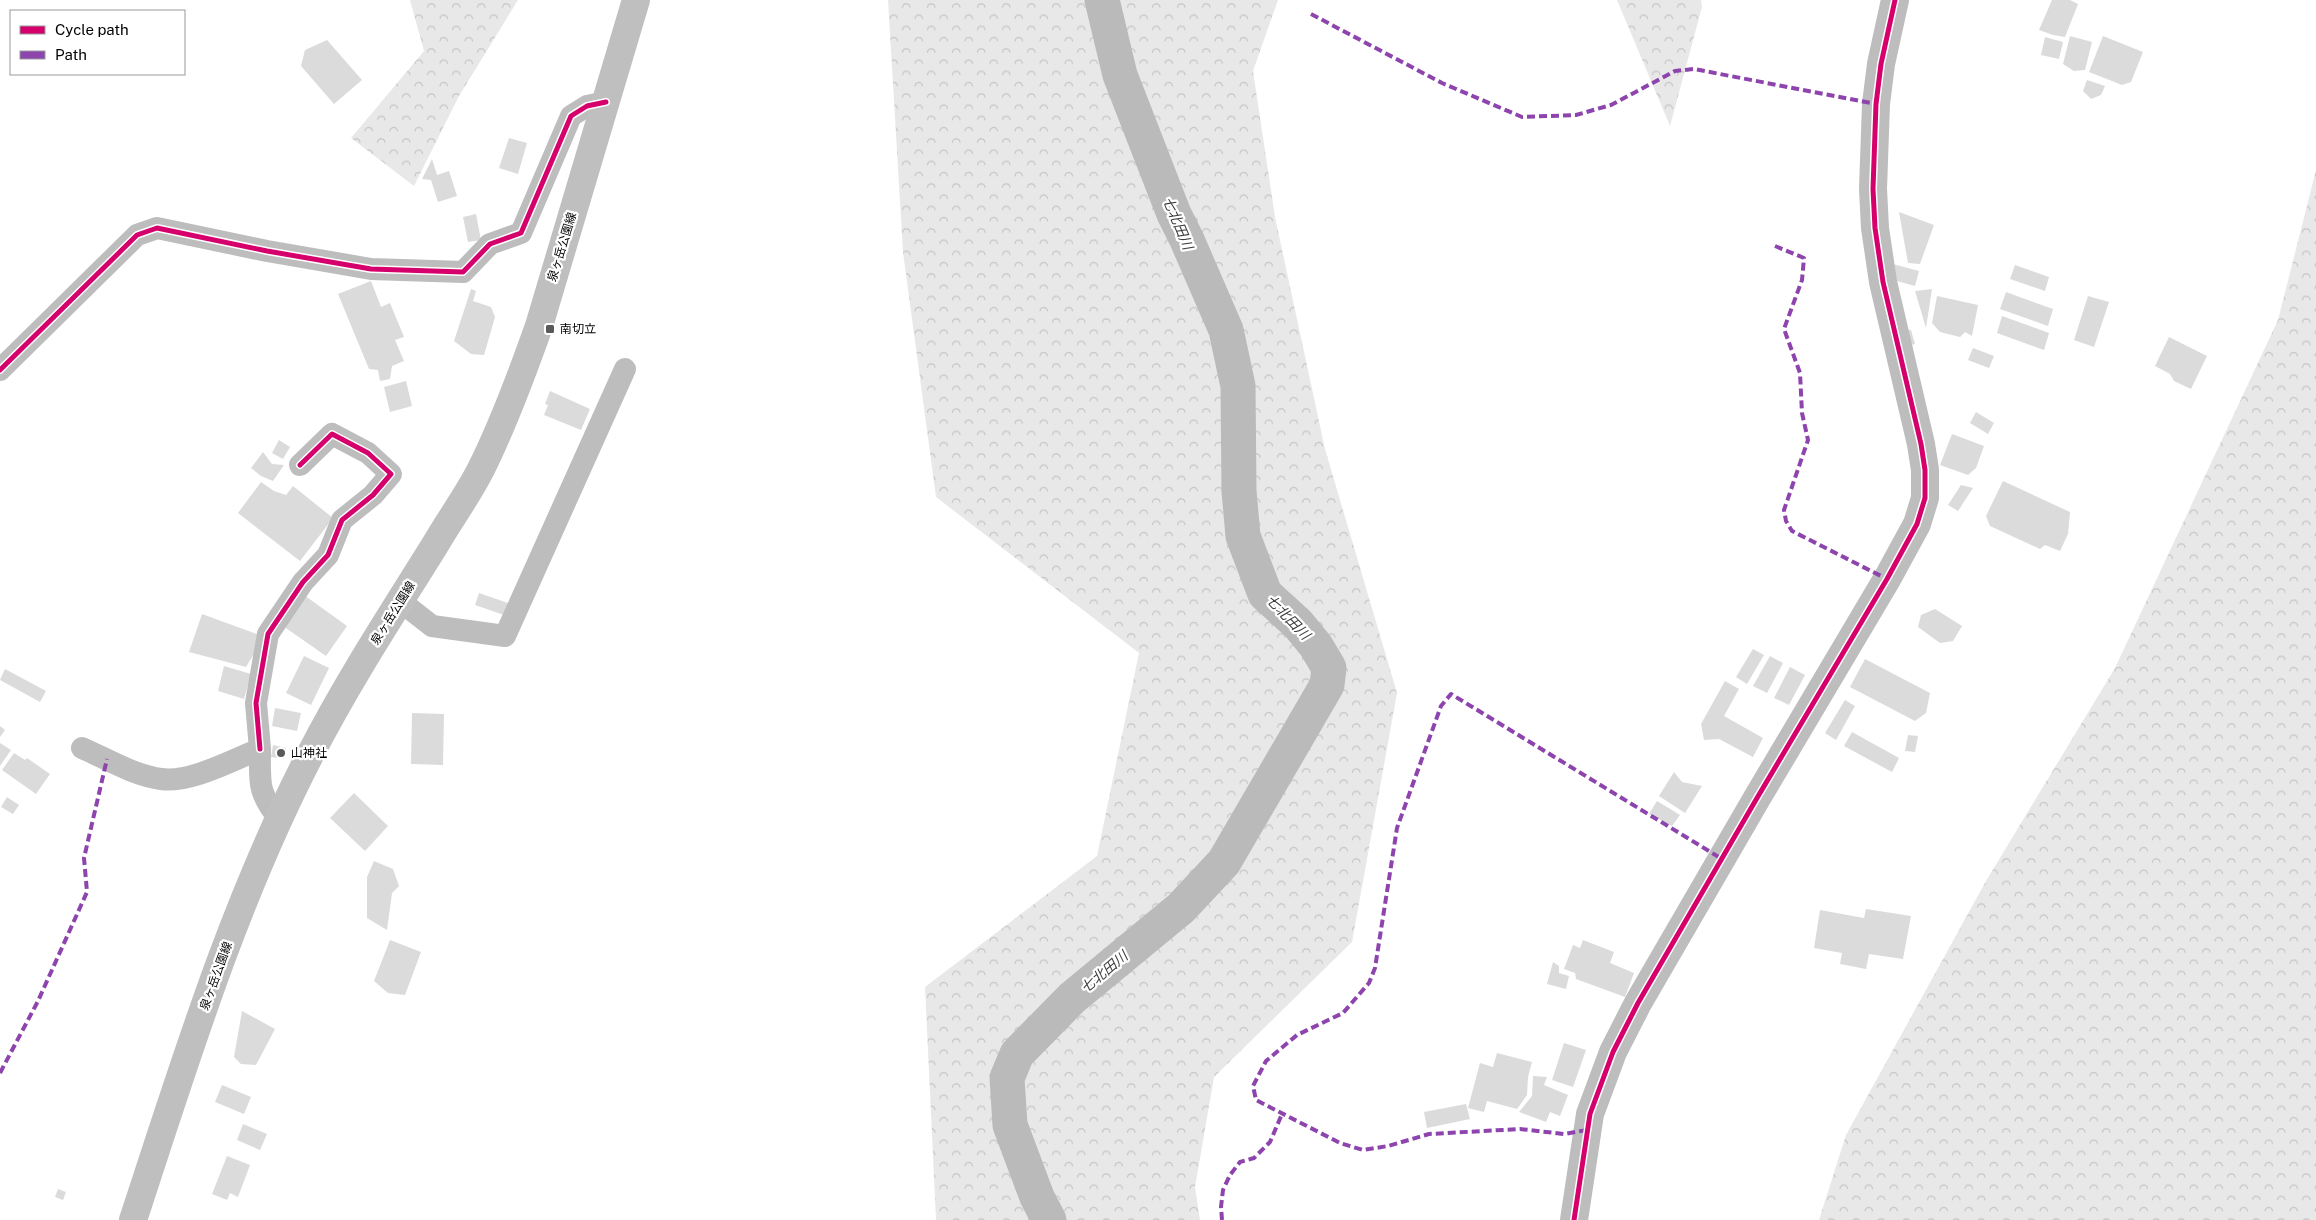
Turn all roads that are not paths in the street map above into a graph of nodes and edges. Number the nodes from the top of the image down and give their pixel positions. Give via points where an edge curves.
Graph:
1 (636, 0) edge
2 (1895, 0) edge
3 (606, 102) junction
4 (625, 369) dead end
5 (0, 370) edge
6 (300, 465) dead end
7 (400, 601) junction
8 (82, 748) dead end
9 (260, 749) junction
10 (279, 819) junction
11 (133, 1220) edge
12 (1574, 1220) edge

1 - 3 main road, 泉ヶ岳公園線
2 - 12 street via 1876,104 1875,228 1883,282 1922,444 1925,498 1918,524 1888,579 1757,798 1613,1052 1590,1114
3 - 5 street via 586,106 571,116 521,233 490,244 463,272 371,269 157,228 137,235
3 - 7 main road, 泉ヶ岳公園線 via 524,368 481,469
4 - 7 street via 505,636 432,626
6 - 9 street via 332,434 368,453 391,474 374,495 342,520 328,555 303,582 268,634 256,703
7 - 10 main road, 泉ヶ岳公園線 via 350,682
8 - 9 street via 138,773 162,779 180,778 210,769
9 - 10 street via 263,796
10 - 11 main road, 泉ヶ岳公園線 via 232,931

